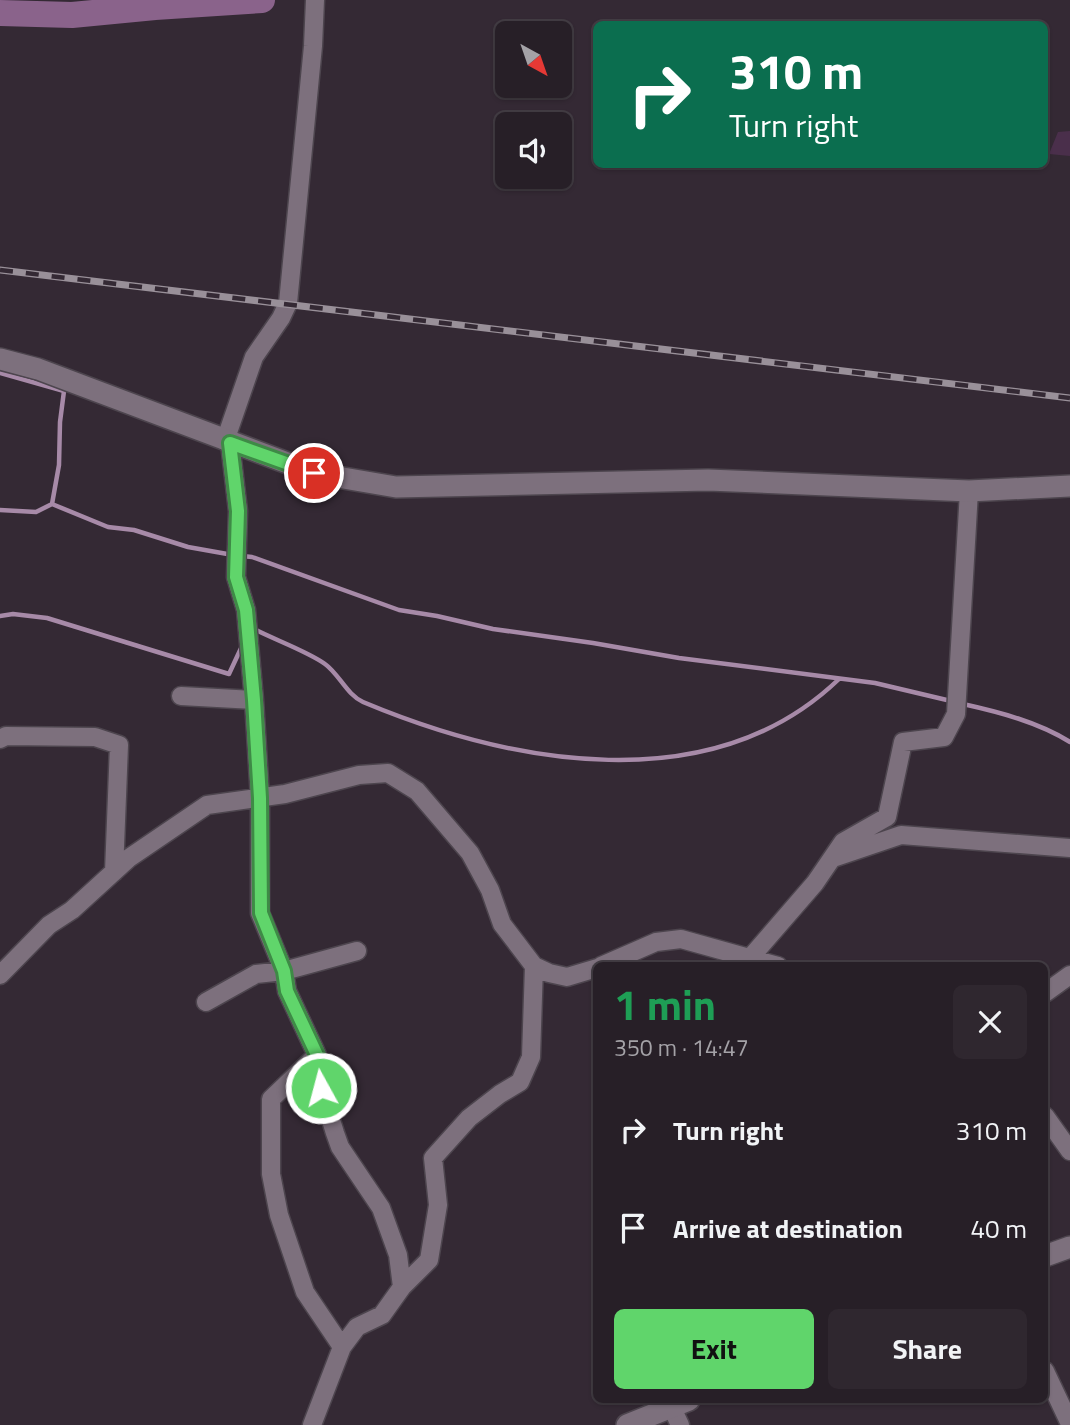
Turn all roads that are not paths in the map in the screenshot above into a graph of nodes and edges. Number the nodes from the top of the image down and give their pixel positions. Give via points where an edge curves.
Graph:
1 (315, 0) edge
2 (0, 359) edge
3 (227, 442) junction
4 (1070, 486) edge
5 (969, 491) junction
6 (181, 696) dead end
7 (254, 700) junction
8 (0, 739) edge
9 (260, 798) junction
10 (1070, 848) edge
11 (833, 858) junction
12 (114, 872) junction
13 (357, 951) dead end
14 (751, 957) junction
15 (610, 962) edge
16 (766, 962) edge
17 (534, 966) junction
18 (593, 969) edge
19 (284, 971) junction
20 (0, 975) edge
21 (1070, 975) edge
22 (1048, 991) edge
23 (206, 1002) dead end
24 (317, 1055) junction
25 (1048, 1120) edge
26 (1070, 1151) edge
27 (1070, 1247) edge
28 (1048, 1255) edge
29 (402, 1287) junction
30 (342, 1347) junction
31 (1048, 1377) edge
32 (679, 1408) edge
33 (1070, 1424) edge
34 (312, 1425) edge
35 (627, 1425) edge

1 - 3 street via 288,303 254,357
2 - 3 street via 38,369
3 - 5 street via 314,473 396,488 708,480
3 - 7 street via 238,511 236,556
4 - 5 street
5 - 11 street via 956,712 944,737 903,742 887,817 843,842
6 - 7 street
7 - 9 street
8 - 12 street via 95,737 119,745
9 - 12 street via 207,805
9 - 17 street via 359,775 388,773 398,779 417,791 470,853 502,924
9 - 19 street via 261,913
10 - 11 street via 901,835
11 - 14 street
12 - 20 street via 49,925
13 - 19 street
14 - 15 street via 681,939 656,942
14 - 16 street
17 - 18 street via 567,977
17 - 29 street via 531,1057 520,1082 469,1118 433,1158 438,1205 429,1261
19 - 23 street via 256,974
19 - 24 street via 287,991
21 - 22 street
24 - 29 street via 321,1088 335,1133 381,1209 398,1255
24 - 30 street via 271,1099 271,1174 304,1292
25 - 26 street
27 - 28 street
29 - 30 street via 382,1315 357,1327
30 - 34 street
31 - 33 street
32 - 35 street

